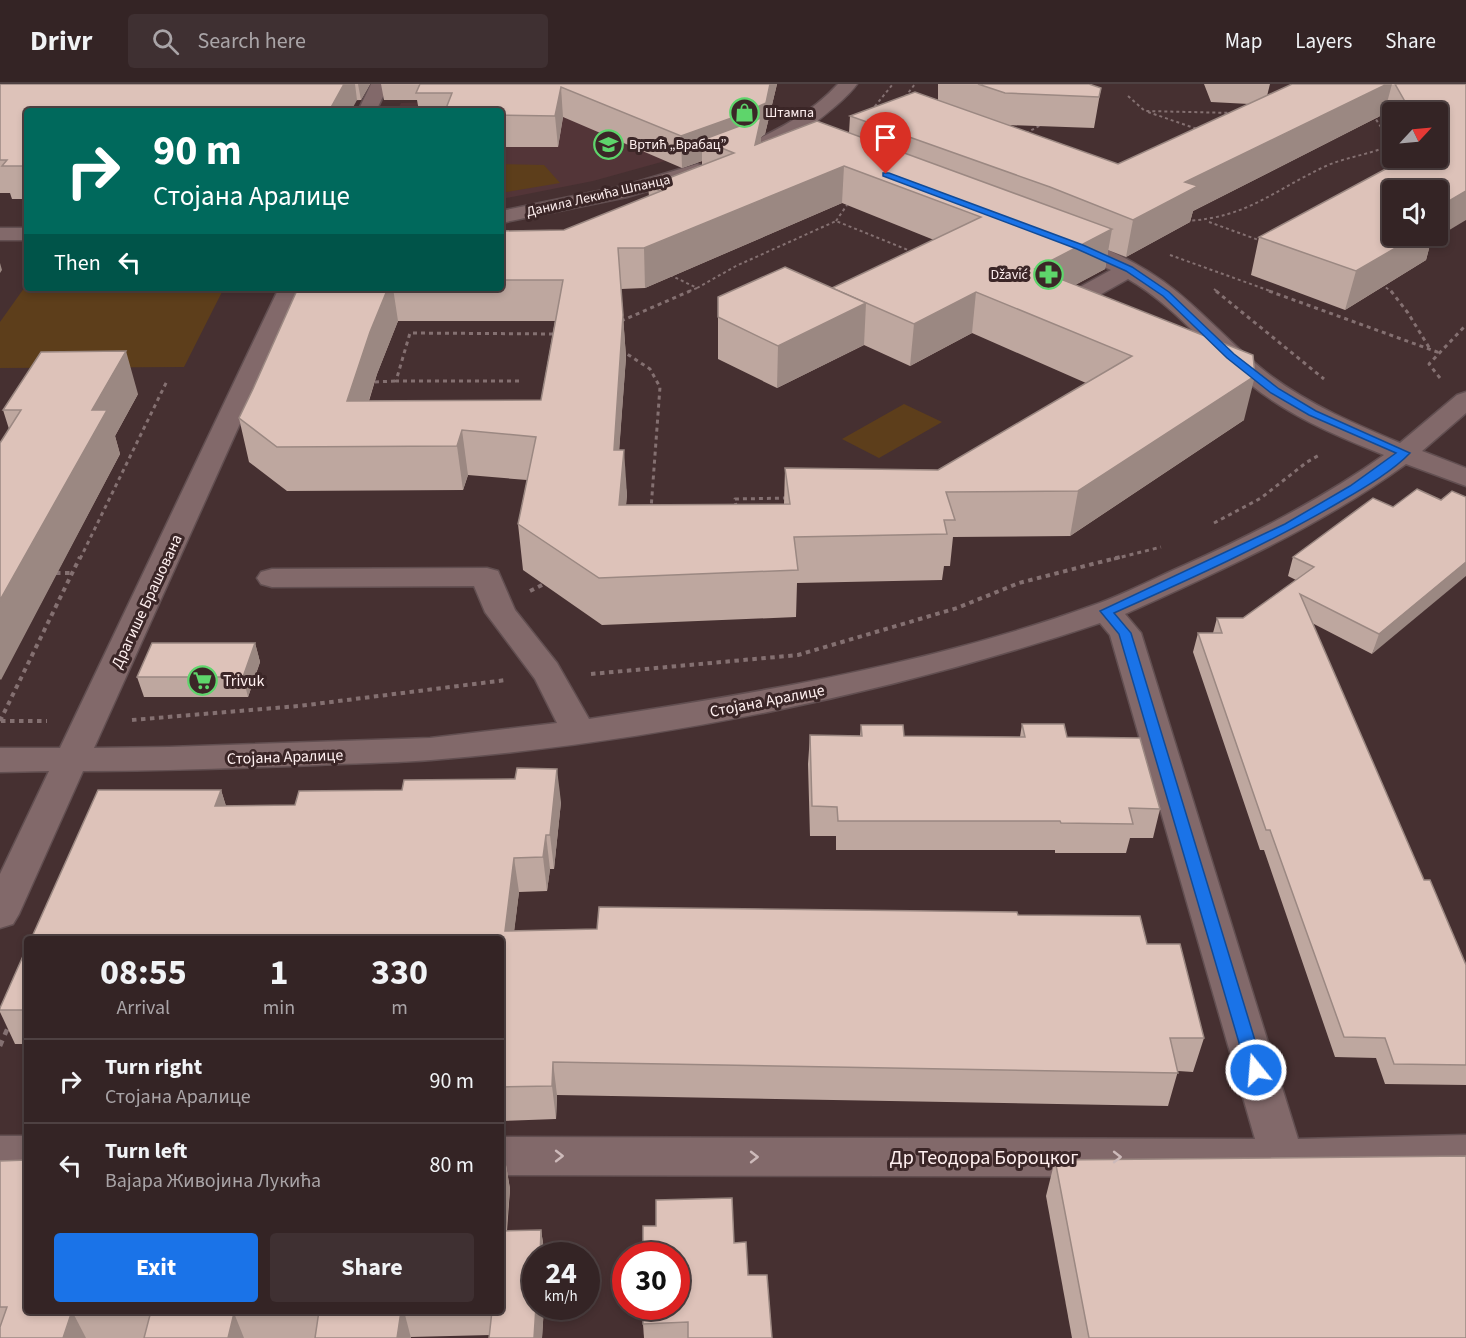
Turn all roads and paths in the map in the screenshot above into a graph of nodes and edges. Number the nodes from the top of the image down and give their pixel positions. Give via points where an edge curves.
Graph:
1 (380, 84) edge
2 (848, 84) edge
3 (915, 84) edge
4 (1128, 96) dead end
5 (903, 99) edge
6 (368, 108) edge
7 (1145, 111) junction
8 (1235, 112) edge
9 (1382, 115) edge
10 (1366, 116) edge
11 (1376, 116) junction
12 (1045, 120) dead end
13 (1382, 130) edge
14 (1206, 132) edge
15 (782, 135) junction
16 (1018, 137) edge
17 (803, 143) edge
18 (1382, 149) edge
19 (847, 205) edge
20 (504, 216) edge
21 (836, 221) junction
22 (1185, 221) edge
23 (1207, 222) junction
24 (0, 234) edge
25 (24, 234) edge
26 (1047, 234) edge
27 (1271, 244) edge
28 (1161, 252) edge
29 (916, 253) edge
30 (1129, 269) junction
31 (666, 273) edge
32 (1376, 282) edge
33 (697, 288) junction
34 (289, 291) edge
35 (1088, 322) edge
36 (613, 325) edge
37 (1466, 326) edge
38 (557, 334) edge
39 (620, 350) edge
40 (1430, 350) junction
41 (1440, 353) junction
42 (1224, 376) edge
43 (166, 381) dead end
44 (396, 381) junction
45 (519, 381) dead end
46 (375, 382) dead end
47 (1267, 385) junction
48 (1456, 393) edge
49 (1358, 433) junction
50 (1404, 453) junction
51 (1466, 478) edge
52 (795, 498) edge
53 (651, 515) edge
54 (738, 517) edge
55 (1208, 526) dead end
56 (1169, 543) dead end
57 (56, 573) dead end
58 (72, 573) junction
59 (272, 578) dead end
60 (555, 578) edge
61 (497, 608) junction
62 (1106, 611) junction
63 (550, 677) junction
64 (0, 721) edge
65 (127, 721) dead end
66 (578, 732) junction
67 (0, 760) edge
68 (73, 760) junction
69 (0, 914) edge
70 (14, 1015) edge
71 (0, 1046) edge
72 (1466, 1154) edge
73 (0, 1155) edge
74 (24, 1155) edge
75 (504, 1156) edge
76 (1282, 1158) junction

1 - 6 street
2 - 15 street, Данила Лекића Шпанца via 807,121
3 - 5 path
4 - 7 path
7 - 8 path
7 - 14 path
9 - 11 path
10 - 11 path
11 - 13 path
12 - 16 path
15 - 17 street
15 - 20 street, Данила Лекића Шпанца via 723,161 627,191
18 - 23 path via 1326,166 1238,214
19 - 21 path
21 - 29 path
21 - 33 path
22 - 23 path
23 - 27 path
24 - 25 street
26 - 30 street
28 - 40 path
30 - 35 street via 1056,309
30 - 47 street via 1166,294 1230,356
31 - 33 path
32 - 40 path via 1386,286 1405,308
33 - 36 path
34 - 68 street, Драгише Брашована
37 - 41 path
38 - 44 path via 410,333
39 - 53 path via 644,364 659,380
40 - 41 path
41 - 48 path via 1429,364
42 - 47 street
43 - 58 path
44 - 45 path
44 - 46 path
47 - 49 street via 1312,413
48 - 50 street, Стојана Аралице
49 - 50 street
49 - 55 path via 1307,462 1261,498
50 - 51 street
50 - 62 street, Стојана Аралице via 1354,489 1289,527
52 - 54 path via 735,499
56 - 63 path via 1019,584 957,608 798,655
57 - 58 path
58 - 64 path
59 - 61 street via 487,577
60 - 61 path
61 - 63 street
62 - 66 street, Стојана Аралице via 986,648 797,695
62 - 76 street via 1125,633
63 - 65 path
63 - 66 street
66 - 68 street, Стојана Аралице via 393,752
67 - 68 street, Стојана Аралице
68 - 69 street, Драгише Брашована
70 - 71 path
72 - 76 street, Др Теодора Бороцког
73 - 74 street
75 -> 76 street, Др Теодора Бороцког

